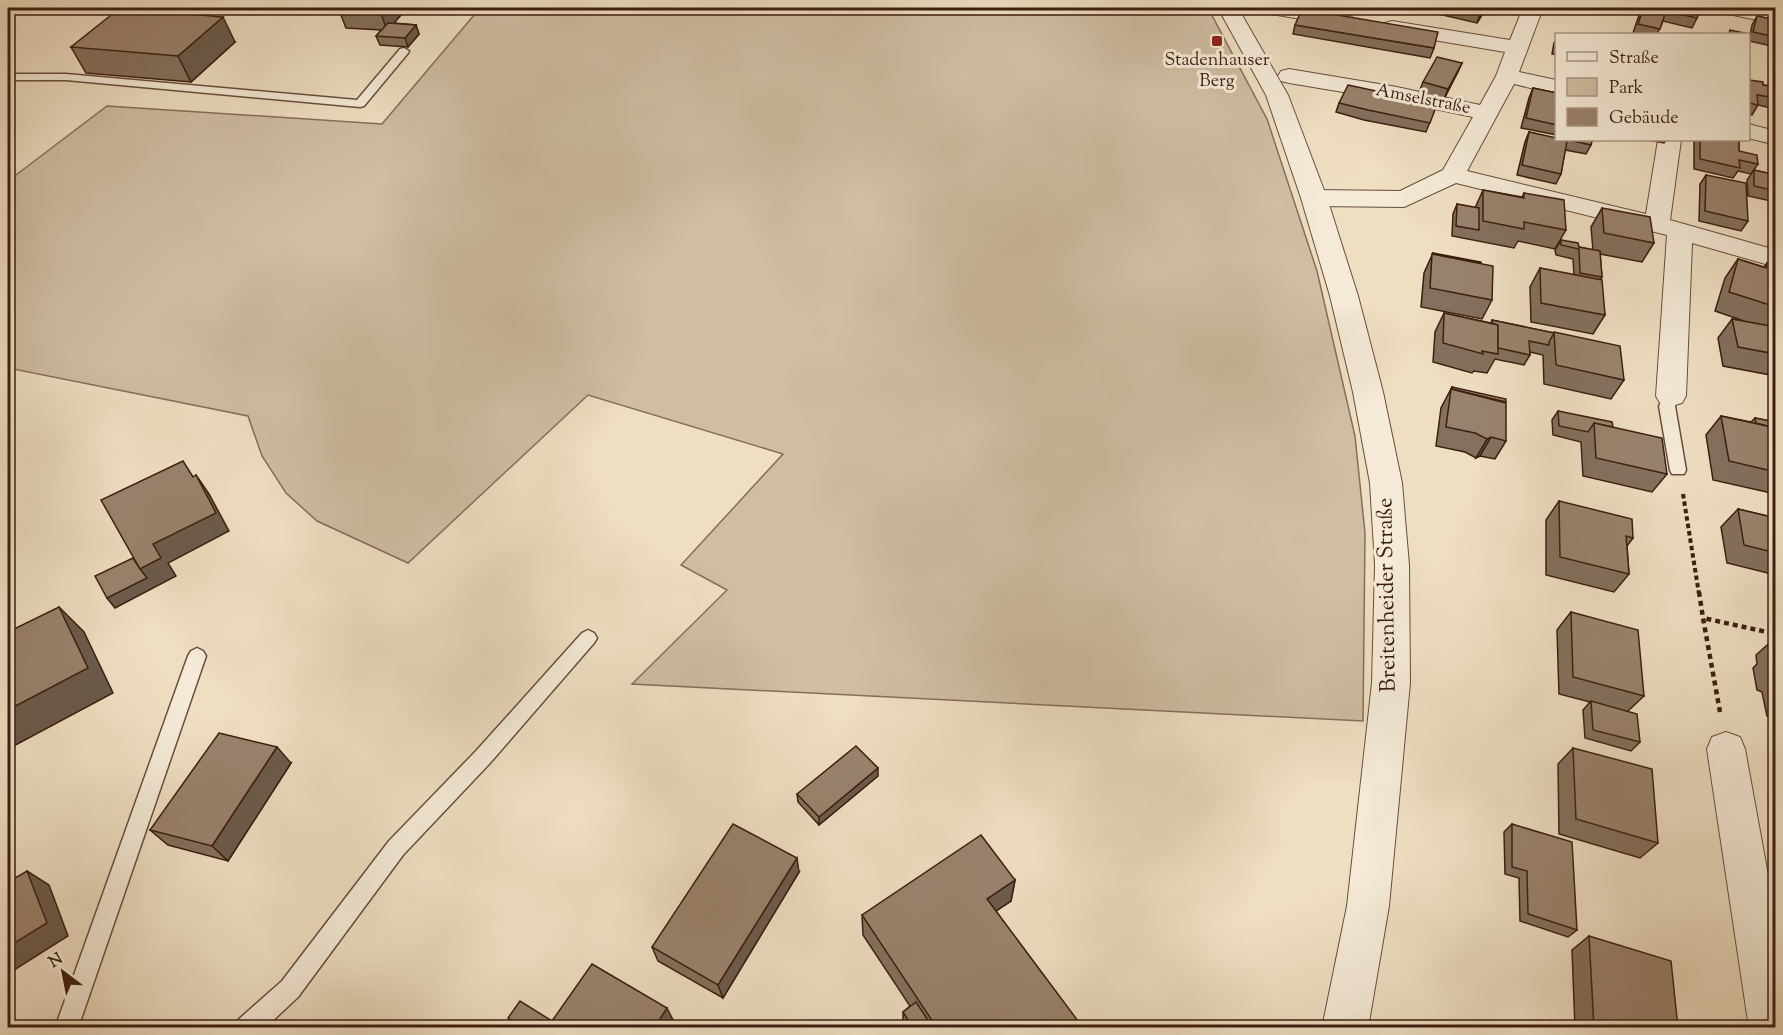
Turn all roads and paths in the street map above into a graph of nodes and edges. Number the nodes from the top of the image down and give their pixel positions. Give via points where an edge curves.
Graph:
1 (1228, 8) edge
2 (1272, 8) edge
3 (1533, 8) edge
4 (1726, 8) edge
5 (1776, 18) edge
6 (1518, 48) junction
7 (404, 51) dead end
8 (1289, 76) dead end
9 (1507, 76) junction
10 (8, 77) edge
11 (1555, 87) edge
12 (1486, 113) junction
13 (1750, 131) edge
14 (1776, 138) edge
15 (1670, 141) edge
16 (1453, 176) junction
17 (1314, 198) junction
18 (1668, 228) junction
19 (1776, 259) edge
20 (1671, 396) joint
21 (1678, 470) joint
22 (1702, 618) junction
23 (1776, 634) edge
24 (588, 638) dead end
25 (197, 656) dead end
26 (1726, 749) joint
27 (66, 1028) edge
28 (246, 1028) edge
29 (1345, 1028) edge
30 (1772, 1028) edge

1 - 17 street, Breitenheider Straße via 1277,95
2 - 6 street
3 - 6 street
4 - 5 street
6 - 9 street
7 - 10 lane via 360,104 70,74
8 - 12 street, Amselstraße
9 - 11 street
9 - 12 street
12 - 16 street
13 - 14 street
15 - 18 street
16 - 17 street via 1404,199
16 - 18 street
17 - 29 street, Breitenheider Straße via 1368,392 1386,483 1392,565 1391,683 1380,803 1368,906
18 - 19 street
18 - 20 street
20 - 21 lane via 1667,406
21 - 22 path
22 - 23 path
22 - 26 path
24 - 28 lane via 396,848 290,989
25 - 27 lane
26 - 30 street

